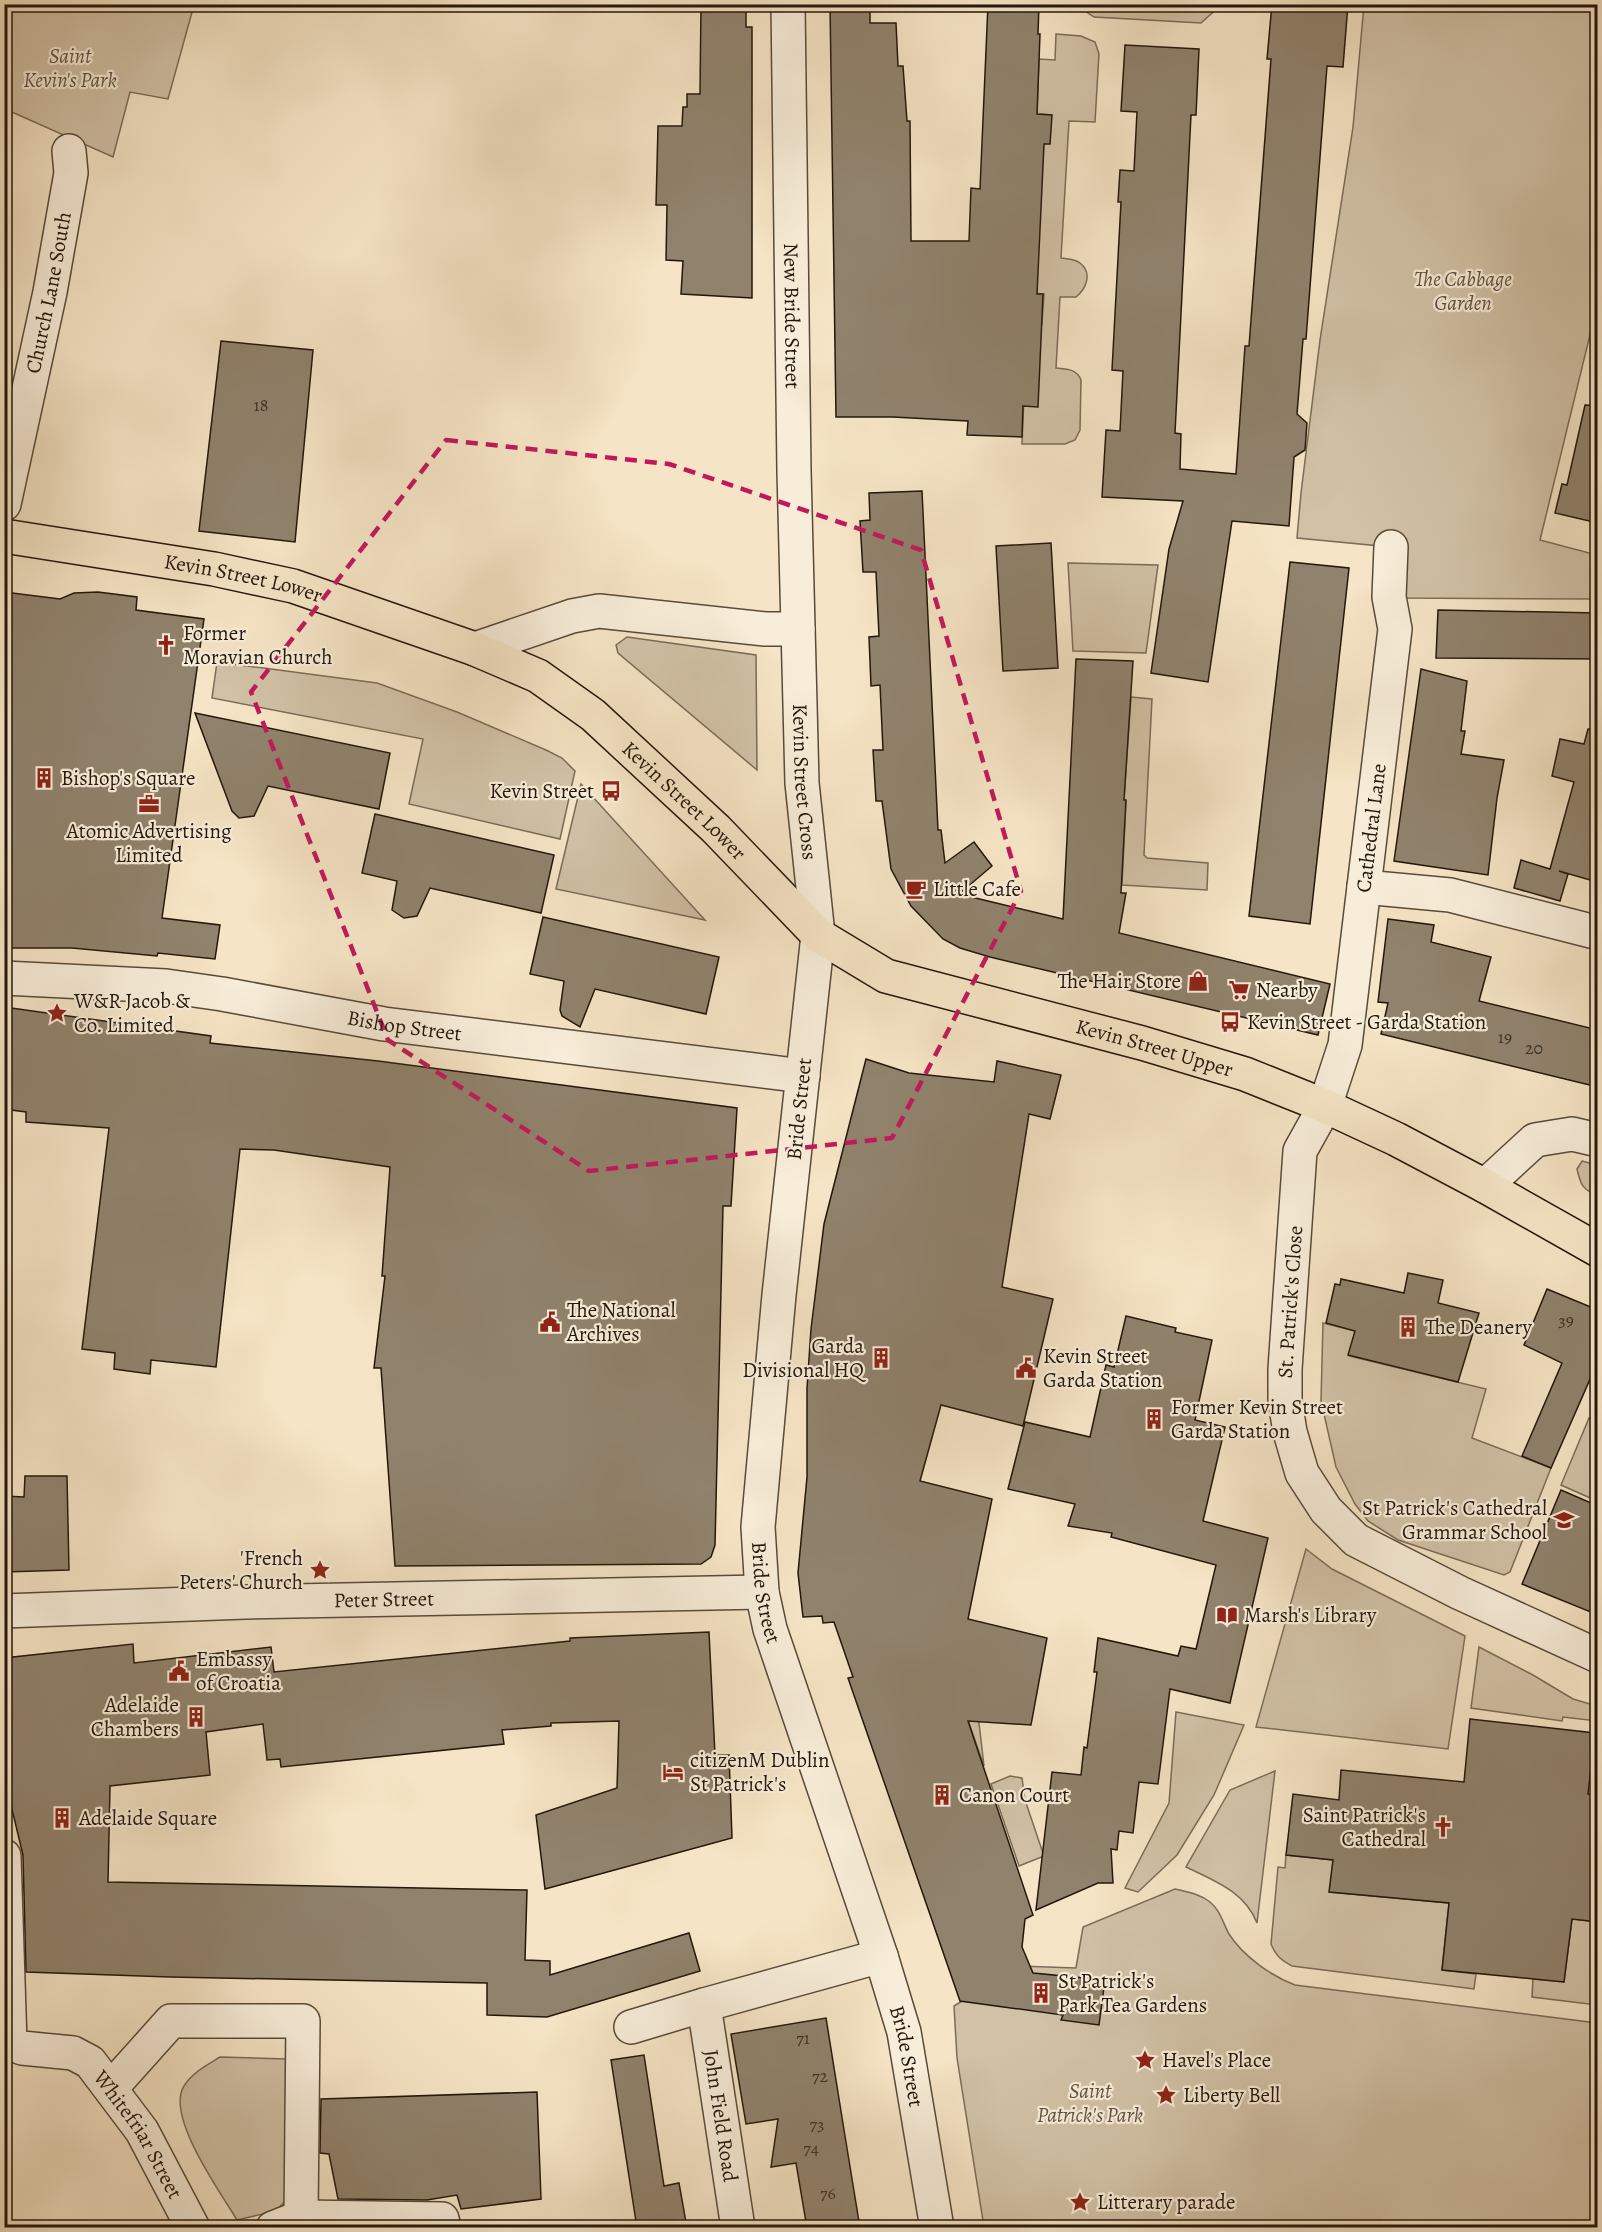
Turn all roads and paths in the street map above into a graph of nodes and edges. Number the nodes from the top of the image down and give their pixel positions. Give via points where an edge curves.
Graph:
1 (788, 4) edge
2 (69, 151) dead end
3 (4, 504) edge
4 (4, 536) edge
5 (1391, 547) dead end
6 (798, 628) junction
7 (475, 649) junction
8 (1364, 887) junction
9 (1592, 931) dead end
10 (818, 935) junction
11 (4, 978) edge
12 (803, 1076) junction
13 (1325, 1106) junction
14 (1598, 1140) edge
15 (1485, 1186) junction
16 (1598, 1250) edge
17 (762, 1592) junction
18 (4, 1611) edge
19 (1598, 1656) edge
20 (4, 1856) edge
21 (881, 1956) junction
22 (704, 2005) junction
23 (632, 2027) dead end
24 (111, 2088) junction
25 (287, 2222) edge
26 (194, 2228) edge
27 (444, 2228) edge
28 (738, 2228) edge
29 (937, 2228) edge

1 - 6 street, New Bride Street
2 - 3 street, Church Lane South via 71,173 50,292
4 - 7 main road, Kevin Street Lower via 213,569 293,586
5 - 8 street, Cathedral Lane via 1389,597 1395,629
6 - 7 street via 765,629 599,611 572,616
6 - 10 street, Kevin Street Cross via 802,783
7 - 10 main road, Kevin Street Lower via 538,676 593,715 716,830
8 - 9 street via 1450,896
8 - 13 street, Cathedral Lane via 1345,1045
10 - 12 street, Bride Street
10 - 13 main road, Kevin Street Upper via 886,976 1142,1043 1245,1074
11 - 12 street, Bishop Street via 166,986 384,1024
12 - 17 street, Bride Street via 758,1527
13 - 15 main road, Kevin Street Upper
13 - 19 street, St. Patrick's Close via 1300,1151 1285,1370 1287,1412 1302,1473 1326,1510 1356,1540 1467,1597
14 - 15 street via 1572,1134 1535,1140
15 - 16 main road, Kevin Street Upper
17 - 18 street, Peter Street
17 - 21 street, Bride Street via 770,1629
20 - 24 street, Whitefriar Street via 10,2043 22,2048 73,2053 90,2062
21 - 22 street
21 - 29 street, Bride Street via 904,2032
22 - 23 street
22 - 28 street, John Field Road
24 - 25 street via 171,2020 303,2021
24 - 26 street, Whitefriar Street via 142,2131
25 - 27 street via 442,2219

